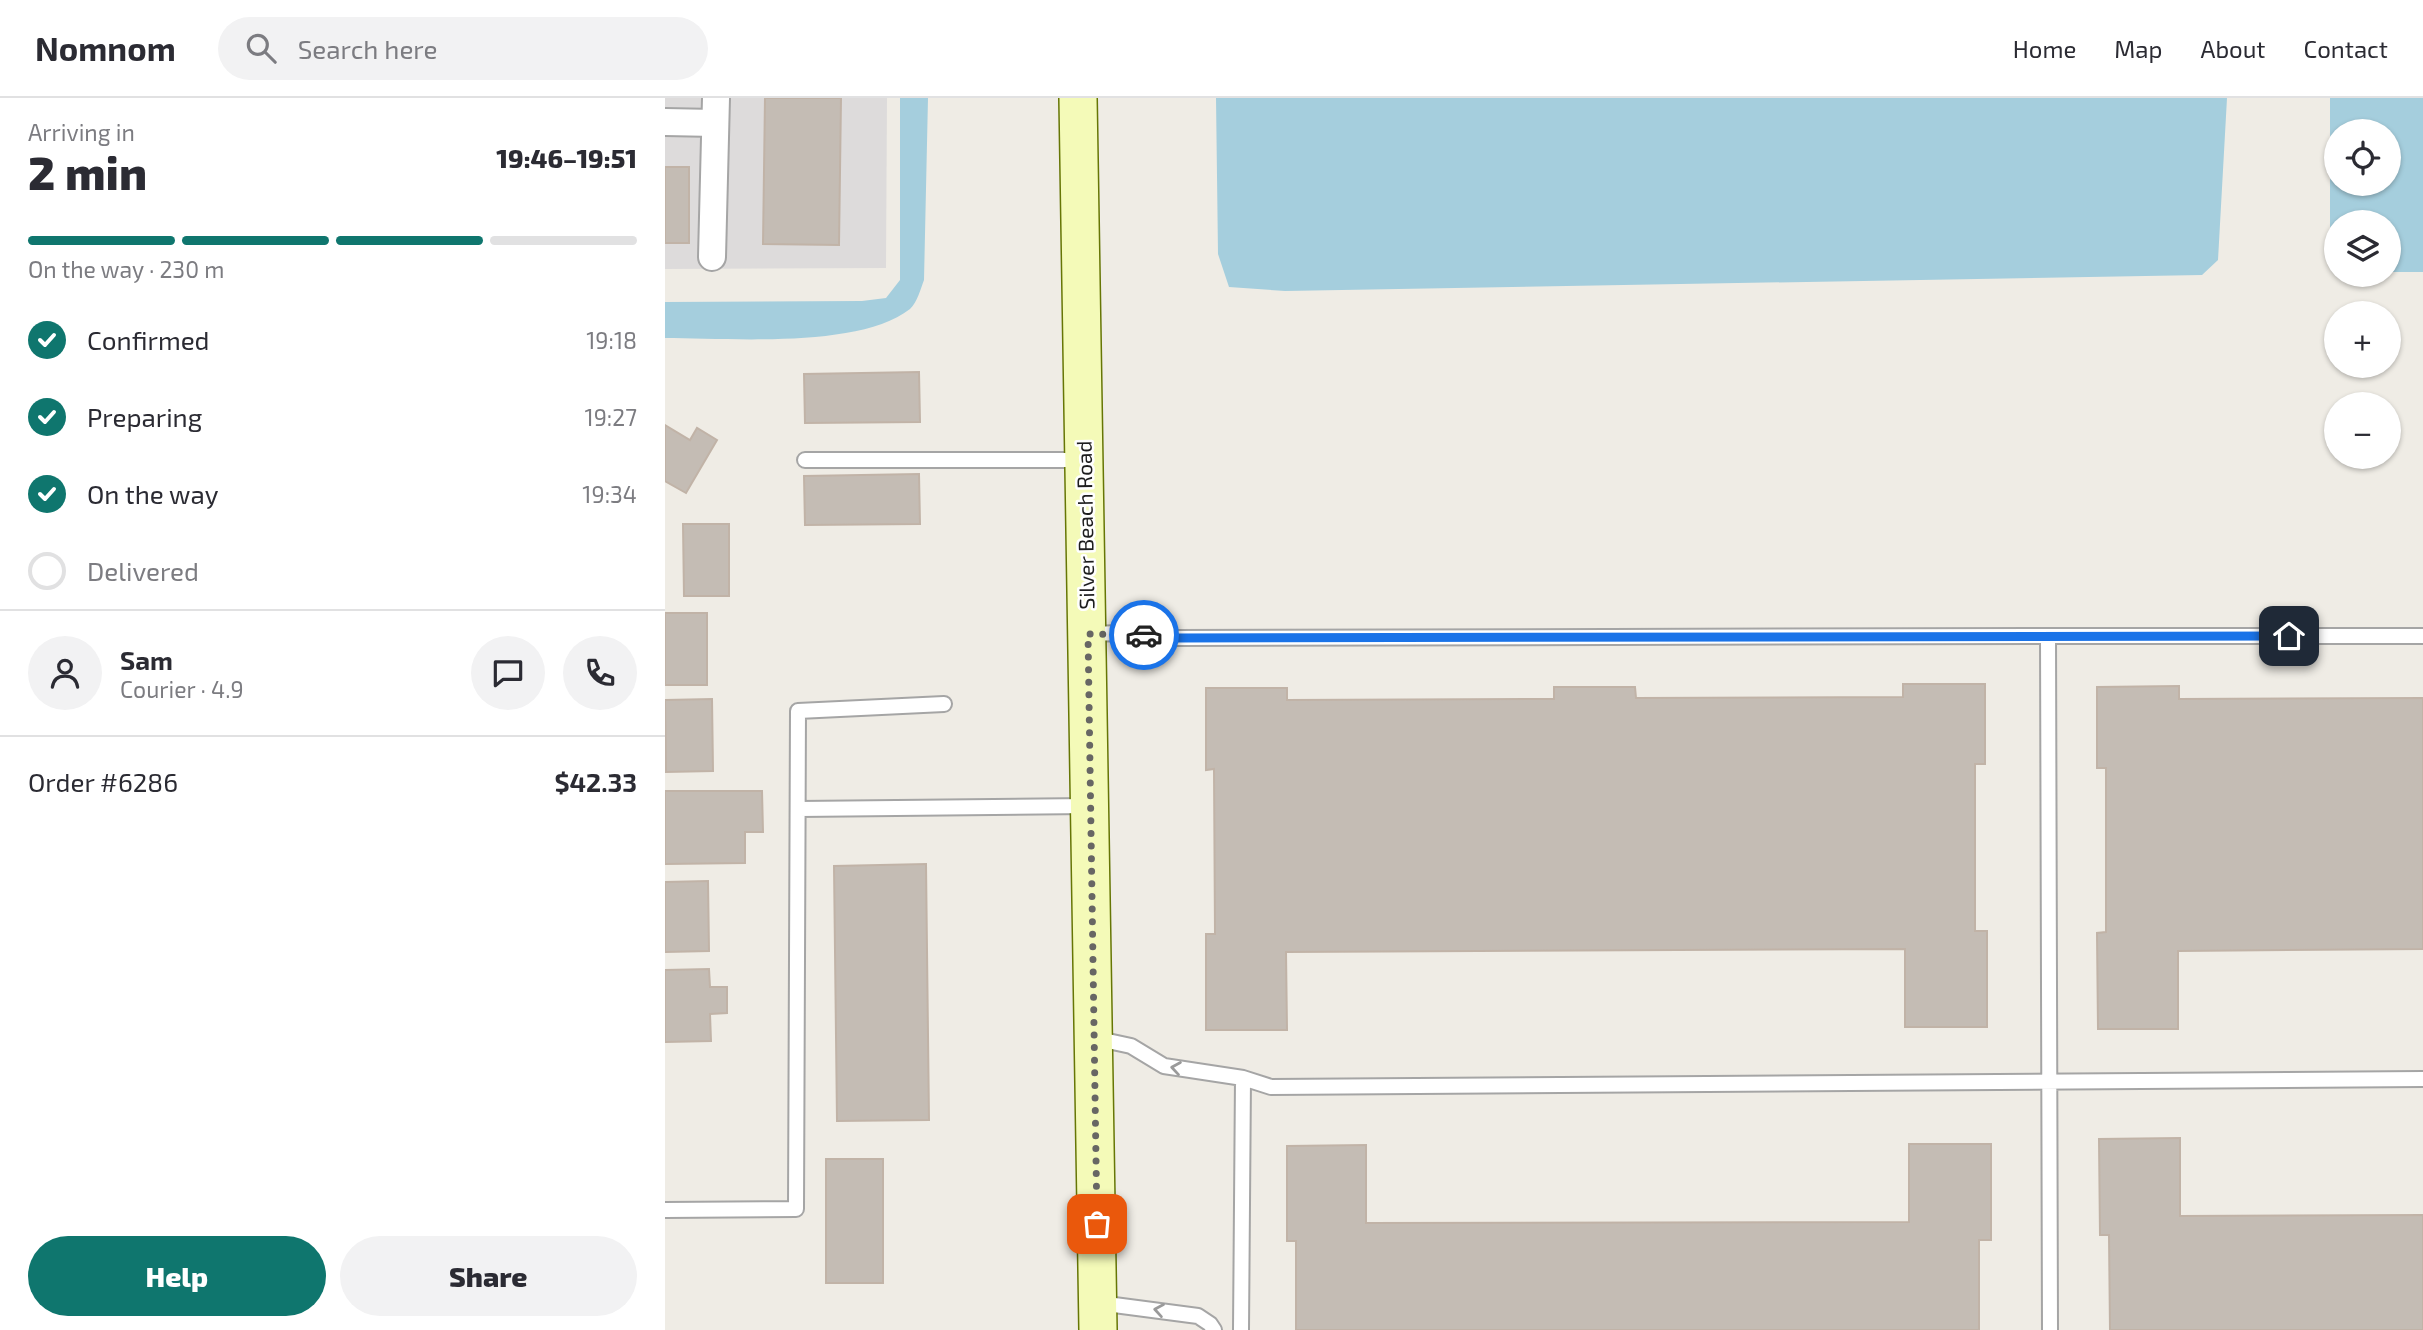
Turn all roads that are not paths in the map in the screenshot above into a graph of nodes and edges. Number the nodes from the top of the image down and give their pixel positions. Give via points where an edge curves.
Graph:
1 (1078, 98) edge
2 (715, 111) edge
3 (665, 122) edge
4 (712, 257) dead end
5 (805, 460) dead end
6 (1085, 460) junction
7 (1088, 634) junction
8 (2048, 636) junction
9 (2423, 636) edge
10 (944, 704) dead end
11 (1090, 806) junction
12 (799, 809) junction
13 (1094, 1038) junction
14 (1243, 1078) junction
15 (2423, 1079) edge
16 (2050, 1082) junction
17 (665, 1210) edge
18 (1098, 1316) edge
19 (1213, 1330) edge
20 (1241, 1330) edge
21 (2050, 1330) edge

1 - 6 street, Silver Beach Road
2 - 3 street
2 - 4 street
5 - 6 lane
6 - 7 street, Silver Beach Road
7 - 8 lane via 1176,638
7 - 11 street, Silver Beach Road
8 - 9 lane
8 - 16 lane
10 - 12 lane via 799,711
11 - 12 lane
11 - 13 street, Silver Beach Road
12 - 17 lane via 796,1209
14 -> 13 lane via 1164,1066 1131,1046
13 - 18 street, Silver Beach Road
14 - 16 lane via 1271,1087
14 - 20 lane
15 - 16 lane
16 - 21 lane
19 -> 18 lane via 1198,1316

